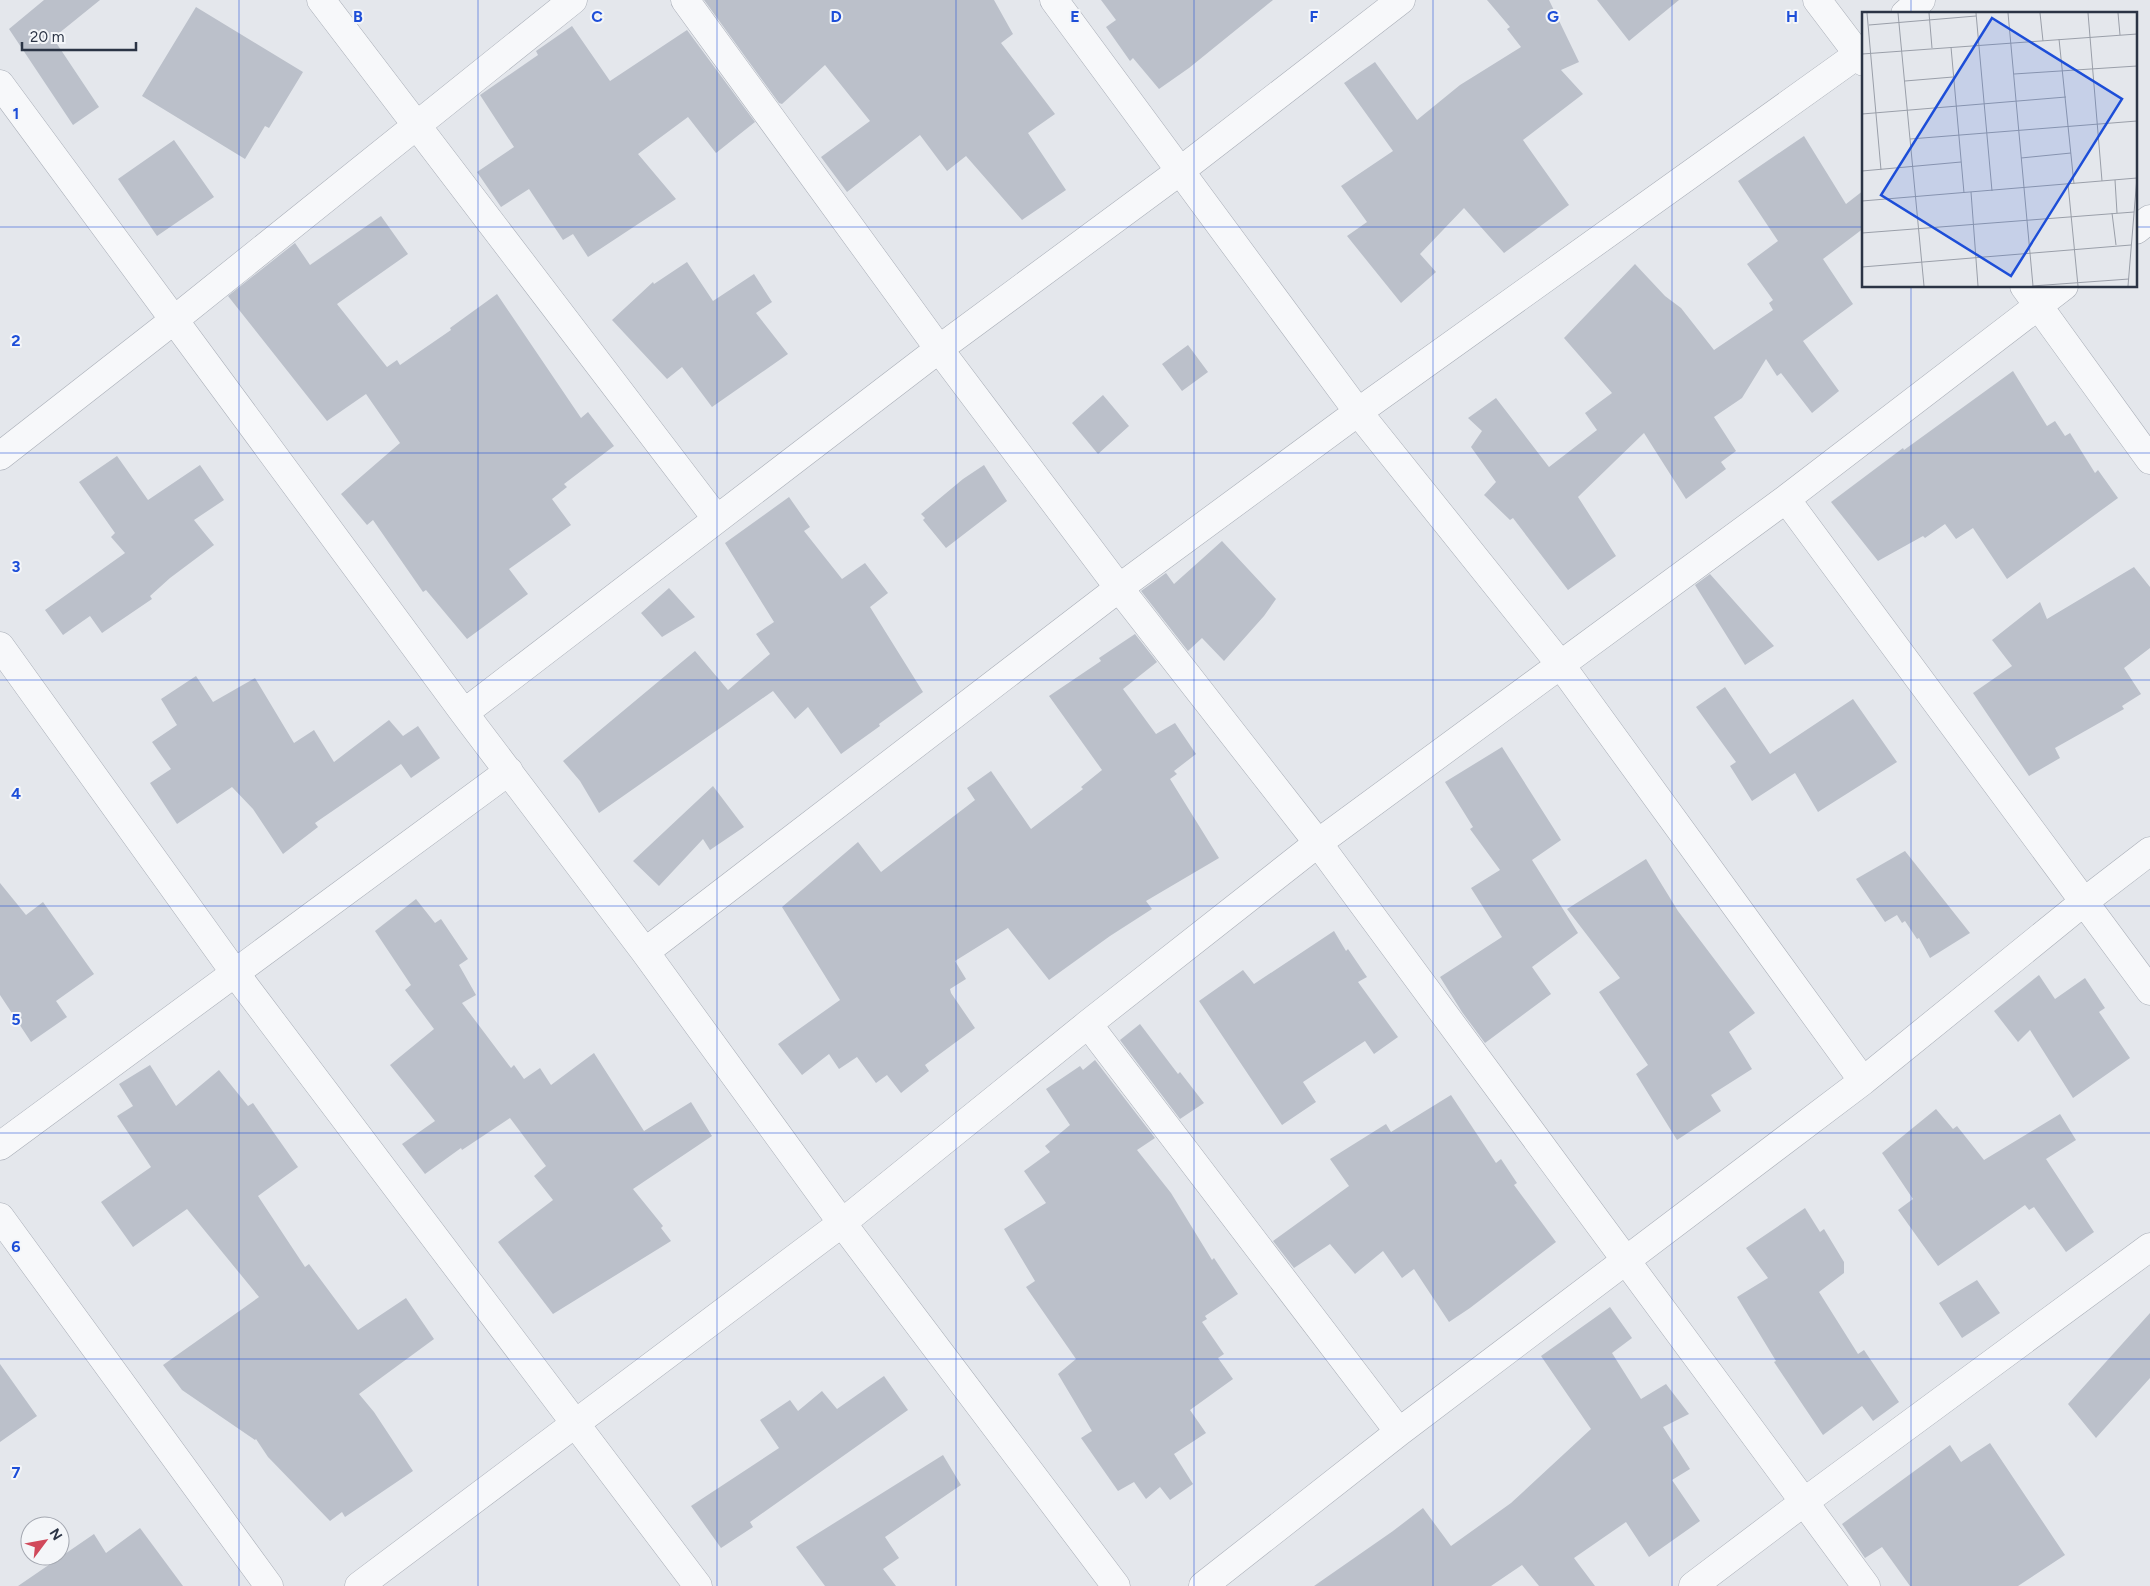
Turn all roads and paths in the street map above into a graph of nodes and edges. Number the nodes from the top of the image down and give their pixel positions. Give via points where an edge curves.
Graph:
1 (321, 0) edge
2 (573, 0) edge
3 (685, 0) edge
4 (1054, 0) edge
5 (1401, 0) edge
6 (1817, 0) edge
7 (1921, 0) edge
8 (1907, 12) edge
9 (1862, 56) edge
10 (0, 84) edge
11 (416, 124) junction
12 (1180, 171) junction
13 (2150, 219) edge
14 (2138, 228) edge
15 (2057, 288) edge
16 (2031, 296) edge
17 (174, 320) junction
18 (939, 349) junction
19 (1358, 412) junction
20 (0, 456) edge
21 (2150, 460) edge
22 (1786, 500) junction
23 (716, 518) junction
24 (1119, 588) junction
25 (0, 646) edge
26 (1560, 664) junction
27 (464, 713) junction
28 (508, 772) junction
29 (1318, 843) junction
30 (2150, 851) edge
31 (2085, 900) junction
32 (644, 952) junction
33 (235, 973) junction
34 (2150, 991) edge
35 (1088, 1024) junction
36 (1863, 1081) junction
37 (0, 1146) edge
38 (0, 1217) edge
39 (842, 1223) junction
40 (2150, 1247) edge
41 (1625, 1261) junction
42 (575, 1423) junction
43 (1399, 1432) junction
44 (1804, 1502) junction
45 (1115, 1585) edge
46 (269, 1586) edge
47 (359, 1586) edge
48 (698, 1586) edge
49 (1203, 1586) edge
50 (1693, 1586) edge
51 (1866, 1586) edge

1 - 11 street
2 - 11 street
3 - 18 street
4 - 12 street
5 - 12 street
6 - 9 street
7 - 8 street
9 - 19 street
10 - 17 street
11 - 17 street
11 - 23 street
12 - 18 street
12 - 19 street
13 - 14 street
15 - 16 street
16 - 21 street
16 - 22 street
17 - 20 street
17 - 27 street
18 - 23 street
18 - 24 street
19 - 24 street
19 - 26 street
22 - 26 street
22 - 31 street
23 - 27 street
24 - 29 street
24 - 32 street
25 - 33 street
26 - 29 street
26 - 36 street
27 - 28 street
28 - 32 street
28 - 33 street
29 - 35 street
29 - 41 street
30 - 31 street
31 - 34 street
31 - 36 street
32 - 39 street
33 - 37 street
33 - 42 street
35 - 39 street
35 - 43 street
36 - 41 street
38 - 46 street
39 - 42 street
39 - 45 street
40 - 44 street
41 - 43 street
41 - 44 street
42 - 47 street
42 - 48 street
43 - 49 street
44 - 50 street
44 - 51 street

